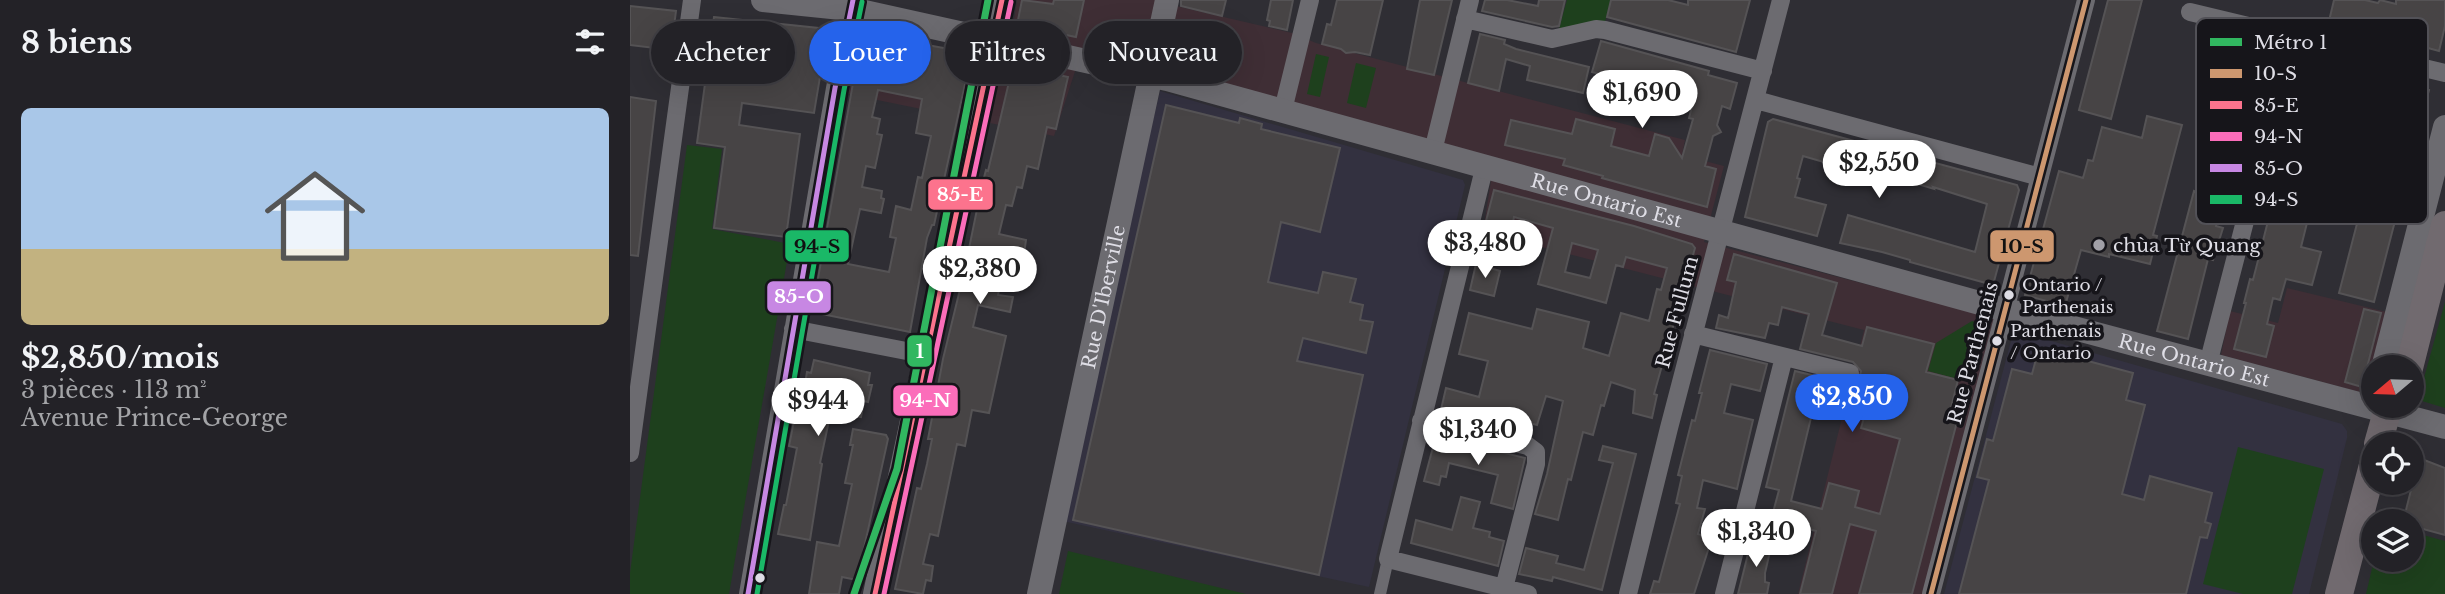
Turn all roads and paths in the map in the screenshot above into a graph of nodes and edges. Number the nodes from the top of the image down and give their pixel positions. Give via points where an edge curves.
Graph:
1 (692, 0) edge
2 (763, 0) edge
3 (1002, 0) edge
4 (1167, 0) edge
5 (1310, 0) edge
6 (1470, 0) edge
7 (1781, 0) edge
8 (2086, 0) edge
9 (852, 5) edge
10 (2190, 12) dead end
11 (2216, 18) edge
12 (1465, 19) junction
13 (998, 21) edge
14 (1163, 21) edge
15 (945, 27) edge
16 (1763, 71) junction
17 (984, 84) edge
18 (1149, 84) edge
19 (1185, 84) edge
20 (1756, 100) junction
21 (1283, 110) junction
22 (2445, 127) edge
23 (1433, 150) junction
24 (1485, 165) junction
25 (2040, 177) junction
26 (2428, 194) edge
27 (2244, 224) edge
28 (2420, 224) edge
29 (2445, 225) edge
30 (1721, 230) junction
31 (2007, 309) junction
32 (793, 329) junction
33 (1693, 334) junction
34 (927, 355) junction
35 (2387, 355) edge
36 (2412, 355) edge
37 (1784, 357) junction
38 (2208, 364) junction
39 (1850, 373) dead end
40 (2361, 401) edge
41 (2418, 418) edge
42 (1421, 421) junction
43 (2445, 427) edge
44 (630, 453) edge
45 (2365, 495) edge
46 (1388, 559) junction
47 (1504, 588) junction
48 (748, 594) edge
49 (875, 594) edge
50 (1039, 594) edge
51 (1380, 594) edge
52 (1528, 594) edge
53 (1628, 594) edge
54 (1724, 594) edge
55 (1931, 594) edge
56 (2339, 594) edge

1 - 44 street
2 - 9 main road, Rue Ontario Est
3 - 13 main road
4 - 14 main road, Rue D'Iberville
5 - 21 street
6 - 12 street
7 - 16 street, Rue Fullum
8 - 25 street, Rue Parthenais
9 - 15 main road, Rue Ontario Est
9 - 32 street
10 - 11 street
12 - 16 street via 1552,39 1605,30
12 - 23 street
16 - 20 street, Rue Fullum
17 - 34 main road
18 - 50 main road, Rue D'Iberville
19 - 21 main road, Rue Ontario Est
20 - 25 street
20 - 30 street, Rue Fullum
21 - 23 main road, Rue Ontario Est
22 - 26 main road
23 - 24 main road, Rue Ontario Est
24 - 30 main road, Rue Ontario Est
24 - 42 street
25 - 31 street, Rue Parthenais
27 - 38 street
28 - 35 main road
29 - 36 main road
30 - 31 main road, Rue Ontario Est
30 - 33 street, Rue Fullum
31 - 38 main road, Rue Ontario Est
31 - 55 street, Rue Parthenais
32 - 34 street
32 - 48 street
33 - 37 street
33 - 53 street, Rue Fullum
34 - 49 main road
37 - 39 street
37 - 54 street
38 - 40 main road, Rue Ontario Est
41 - 43 main road, Rue Ontario Est
42 - 46 street
42 - 47 street via 1528,446 1535,452 1536,464
45 - 56 main road
46 - 47 street
46 - 51 street
47 - 52 street

